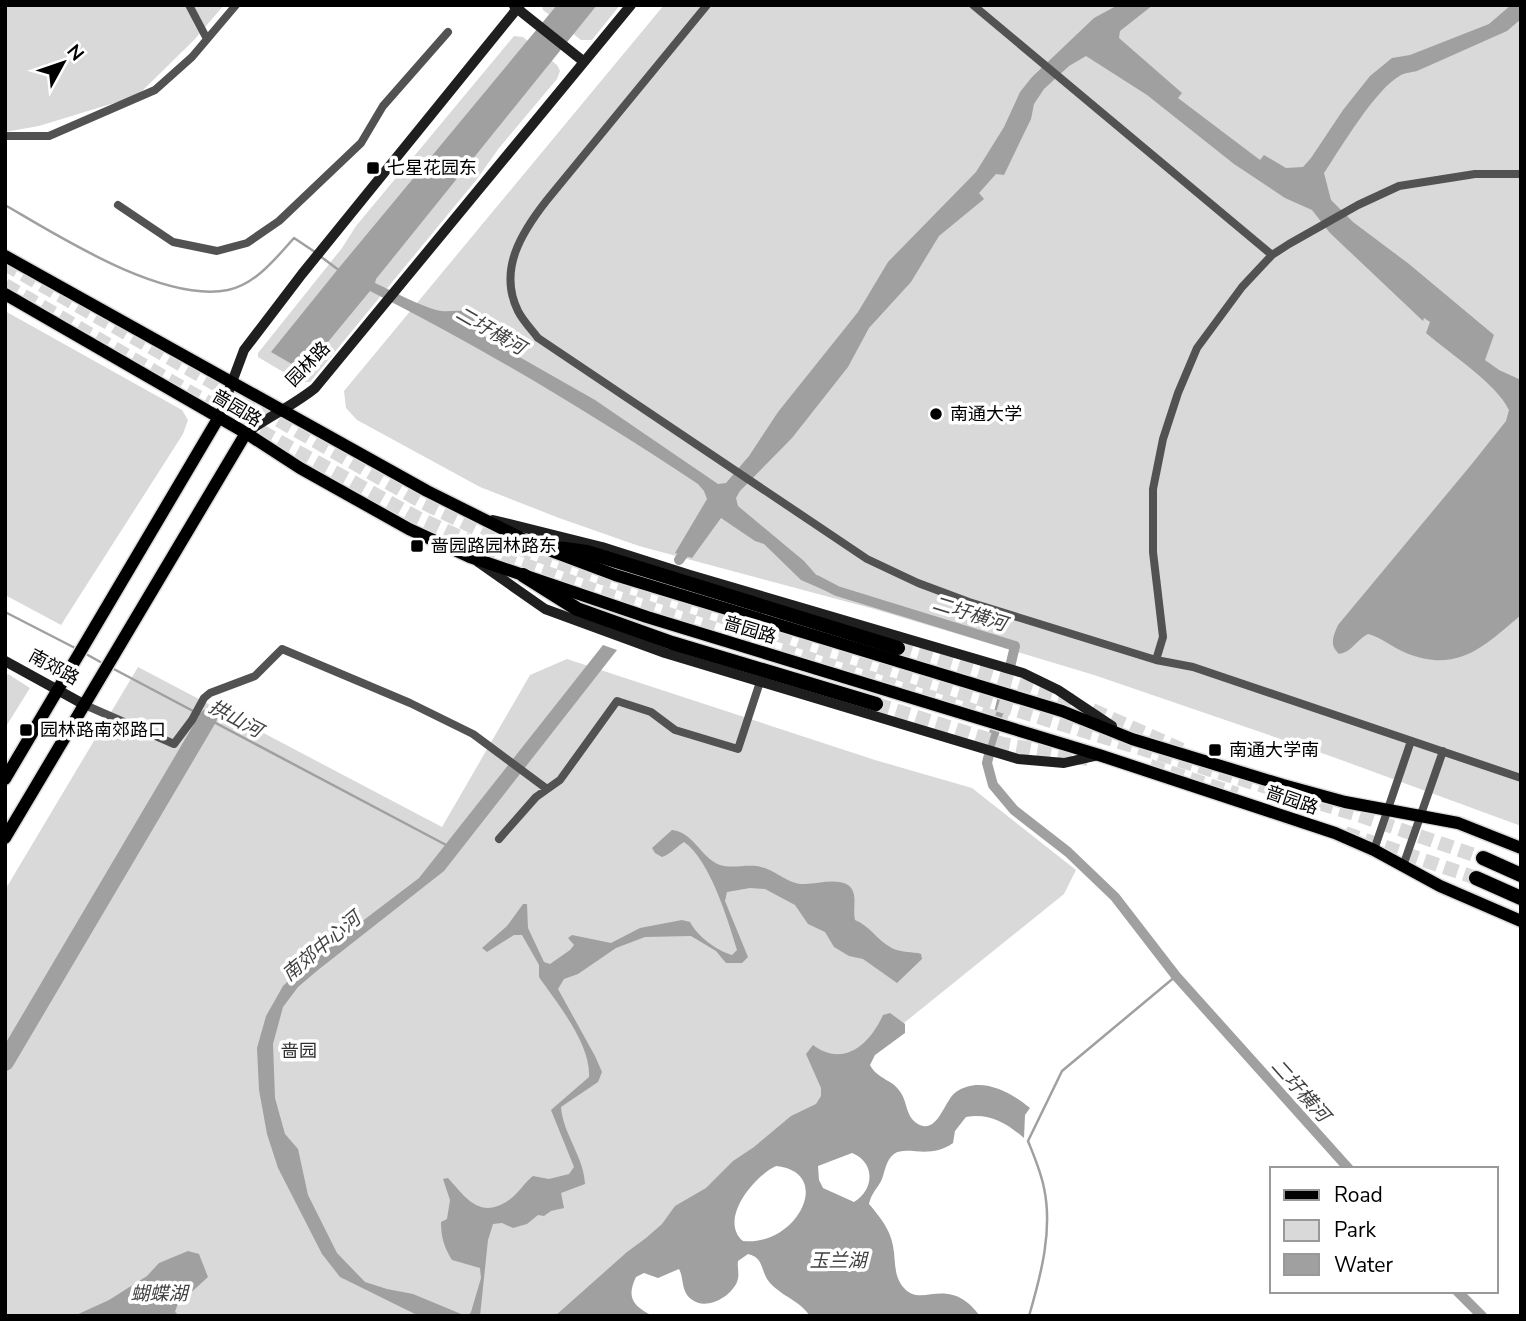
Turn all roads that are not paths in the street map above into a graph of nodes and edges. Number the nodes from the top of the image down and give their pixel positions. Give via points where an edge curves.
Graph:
1 (189, 5) edge
2 (236, 5) edge
3 (631, 5) edge
4 (707, 5) edge
5 (973, 5) edge
6 (517, 6) edge
7 (448, 32) dead end
8 (207, 39) junction
9 (583, 61) junction
10 (5, 136) edge
11 (1521, 174) edge
12 (118, 205) dead end
13 (1272, 255) junction
14 (5, 256) edge
15 (5, 294) edge
16 (233, 383) junction
17 (279, 410) junction
18 (219, 417) junction
19 (246, 433) junction
20 (478, 516) junction
21 (535, 545) junction
22 (470, 557) junction
23 (523, 575) junction
24 (898, 648) tunnel mouth
25 (1156, 660) junction
26 (5, 661) edge
27 (760, 682) junction
28 (58, 689) junction
29 (876, 704) tunnel mouth
30 (85, 705) junction
31 (1132, 739) junction
32 (1411, 741) junction
33 (1443, 751) junction
34 (1100, 755) junction
35 (1521, 778) edge
36 (5, 779) edge
37 (547, 789) junction
38 (1388, 810) junction
39 (1420, 815) junction
40 (5, 838) edge
41 (499, 839) dead end
42 (1521, 848) edge
43 (1374, 850) junction
44 (1483, 858) tunnel mouth
45 (1403, 866) junction
46 (1521, 875) edge
47 (1476, 878) tunnel mouth
48 (1521, 898) edge
49 (1521, 921) edge

1 - 8 street
2 - 8 street
3 - 9 street, 园林路
4 - 25 street via 529,223 516,247 509,284 519,312 538,338 867,559 969,602
5 - 13 street
6 - 9 street
6 - 16 street via 252,339
7 - 12 street via 383,106 361,143 279,221 247,243 217,251 173,242
8 - 10 street via 155,90 49,136
9 - 17 street, 园林路 via 315,388
11 - 13 street via 1475,174 1399,186
13 - 25 street via 1197,348 1163,439 1153,489 1153,552 1163,637
14 - 16 main road, 啬园路
15 - 18 main road, 啬园路
16 - 17 main road, 啬园路
16 - 18 street
17 - 19 street, 园林路
17 - 20 main road, 啬园路
18 - 19 main road, 啬园路
18 - 28 main road
19 - 22 main road, 啬园路 via 409,529
19 - 30 main road, 园林路
20 - 21 main road, 啬园路
20 - 31 street via 602,547 1023,673 1058,690
21 - 24 highway via 587,552
21 - 31 main road, 啬园路 via 615,575 1062,711
22 - 23 main road, 啬园路
22 - 27 street via 545,609
23 - 29 highway via 577,609
23 - 34 main road, 啬园路
25 - 32 street via 1193,667
26 - 28 street, 南郊路
27 - 34 street via 1018,759 1064,763
27 - 37 street via 738,748 675,730 650,712 617,701 560,780
28 - 30 street, 南郊路
28 - 36 main road
30 - 37 street via 174,744 204,698 255,676 282,649 473,734
30 - 40 main road, 园林路
31 - 38 main road, 啬园路 via 1283,785
32 - 33 street
32 - 38 street
33 - 35 street
33 - 39 street
34 - 43 main road, 啬园路
37 - 41 street
38 - 39 main road, 啬园路
38 - 43 street
39 - 42 main road, 啬园路 via 1458,823
39 - 45 street
43 - 45 main road, 啬园路
44 - 46 highway
45 - 49 main road, 啬园路
47 - 48 highway

